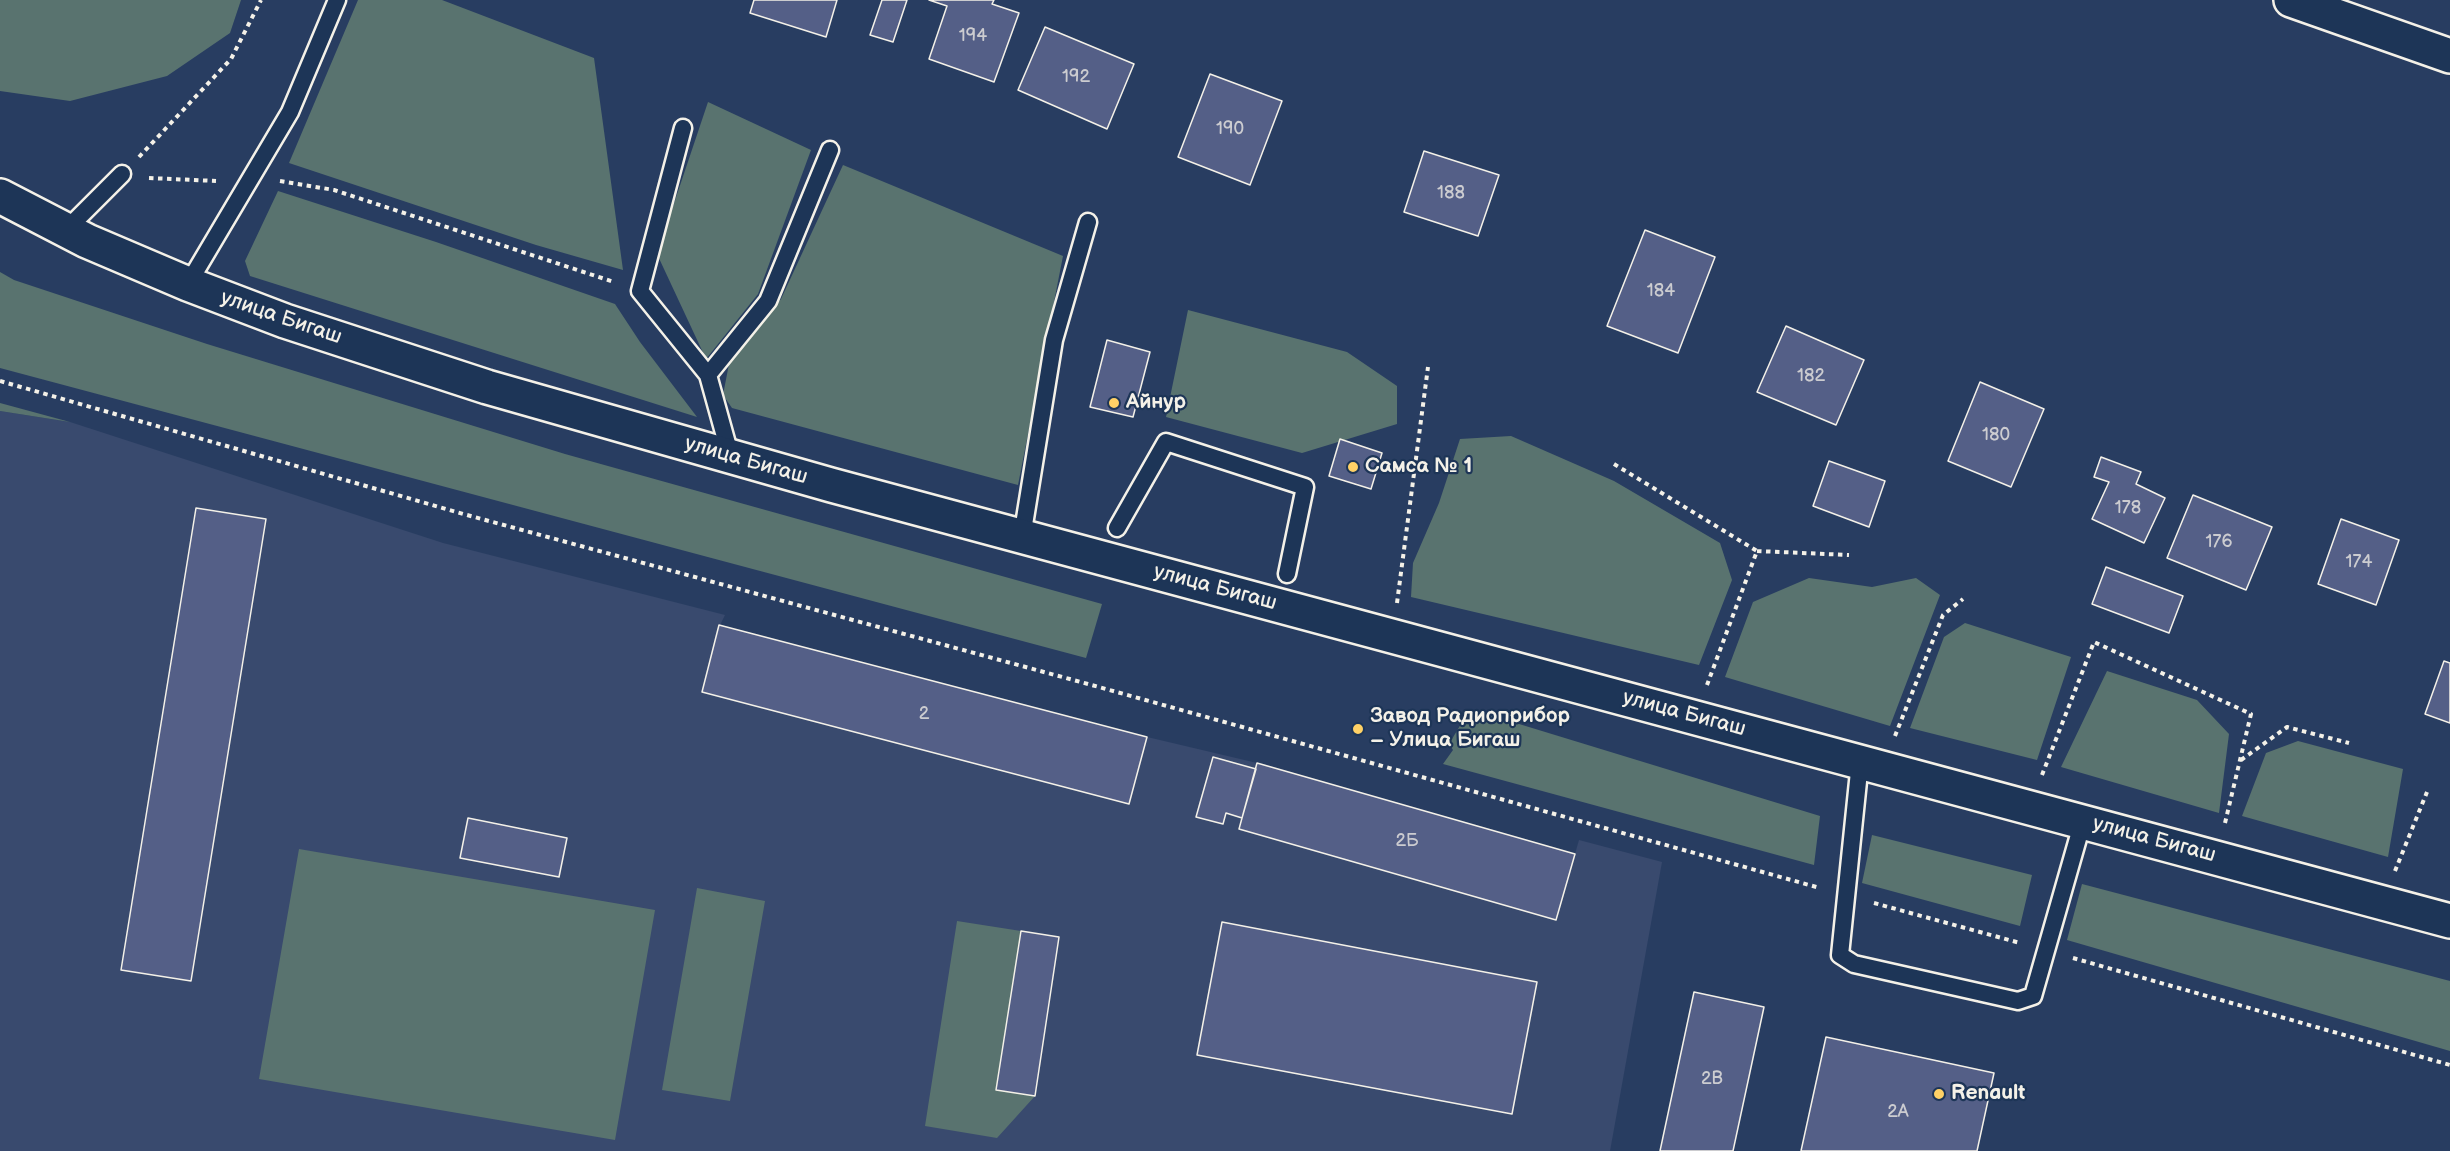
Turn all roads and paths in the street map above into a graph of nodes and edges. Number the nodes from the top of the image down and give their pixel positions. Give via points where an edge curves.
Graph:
1 (261, 0) edge
2 (337, 0) edge
3 (2291, 0) edge
4 (2450, 56) edge
5 (683, 128) dead end
6 (830, 150) dead end
7 (122, 174) junction
8 (252, 176) junction
9 (0, 195) edge
10 (1088, 222) dead end
11 (66, 230) junction
12 (188, 284) junction
13 (640, 291) junction
14 (1428, 367) dead end
15 (708, 375) junction
16 (0, 381) edge
17 (731, 458) junction
18 (1614, 464) dead end
19 (1117, 528) dead end
20 (1022, 537) junction
21 (1757, 551) junction
22 (1849, 555) dead end
23 (1287, 574) dead end
24 (1963, 599) dead end
25 (1393, 636) junction
26 (1695, 717) junction
27 (2349, 743) dead end
28 (2240, 760) junction
29 (1871, 764) junction
30 (2427, 792) dead end
31 (2030, 807) junction
32 (2083, 821) junction
33 (2217, 857) junction
34 (1846, 895) junction
35 (2382, 902) junction
36 (2450, 921) edge
37 (2046, 950) junction
38 (2450, 1065) edge

1 - 7 path via 231,58
2 - 8 lane via 290,112
3 - 4 main road
5 - 13 lane
6 - 15 lane via 768,301
7 - 8 path via 208,182
7 - 11 lane
8 - 12 lane
8 - 13 path via 334,190
9 - 11 main road, улица Бигаш
10 - 20 lane via 1054,340
11 - 12 main road, улица Бигаш
12 - 17 main road, улица Бигаш via 285,321 487,387
13 - 15 lane
14 - 25 path
15 - 17 lane
16 - 34 path via 467,515
17 - 20 main road, улица Бигаш
18 - 21 path
19 - 23 lane via 1166,442 1305,488
20 - 25 main road, улица Бигаш
21 - 22 path
21 - 26 path
24 - 29 path via 1943,615
25 - 26 main road, улица Бигаш
26 - 29 main road, улица Бигаш
27 - 28 path via 2286,727
28 - 31 path via 2252,714 2094,642
28 - 33 path
29 - 31 main road, улица Бигаш
29 - 34 lane
30 - 35 path
31 - 32 main road, улица Бигаш
32 - 33 main road, улица Бигаш
32 - 37 lane
33 - 35 main road, улица Бигаш
34 - 37 path
34 - 37 lane via 1840,955 1854,964 2018,1001 2033,996
35 - 36 main road, улица Бигаш
37 - 38 path

